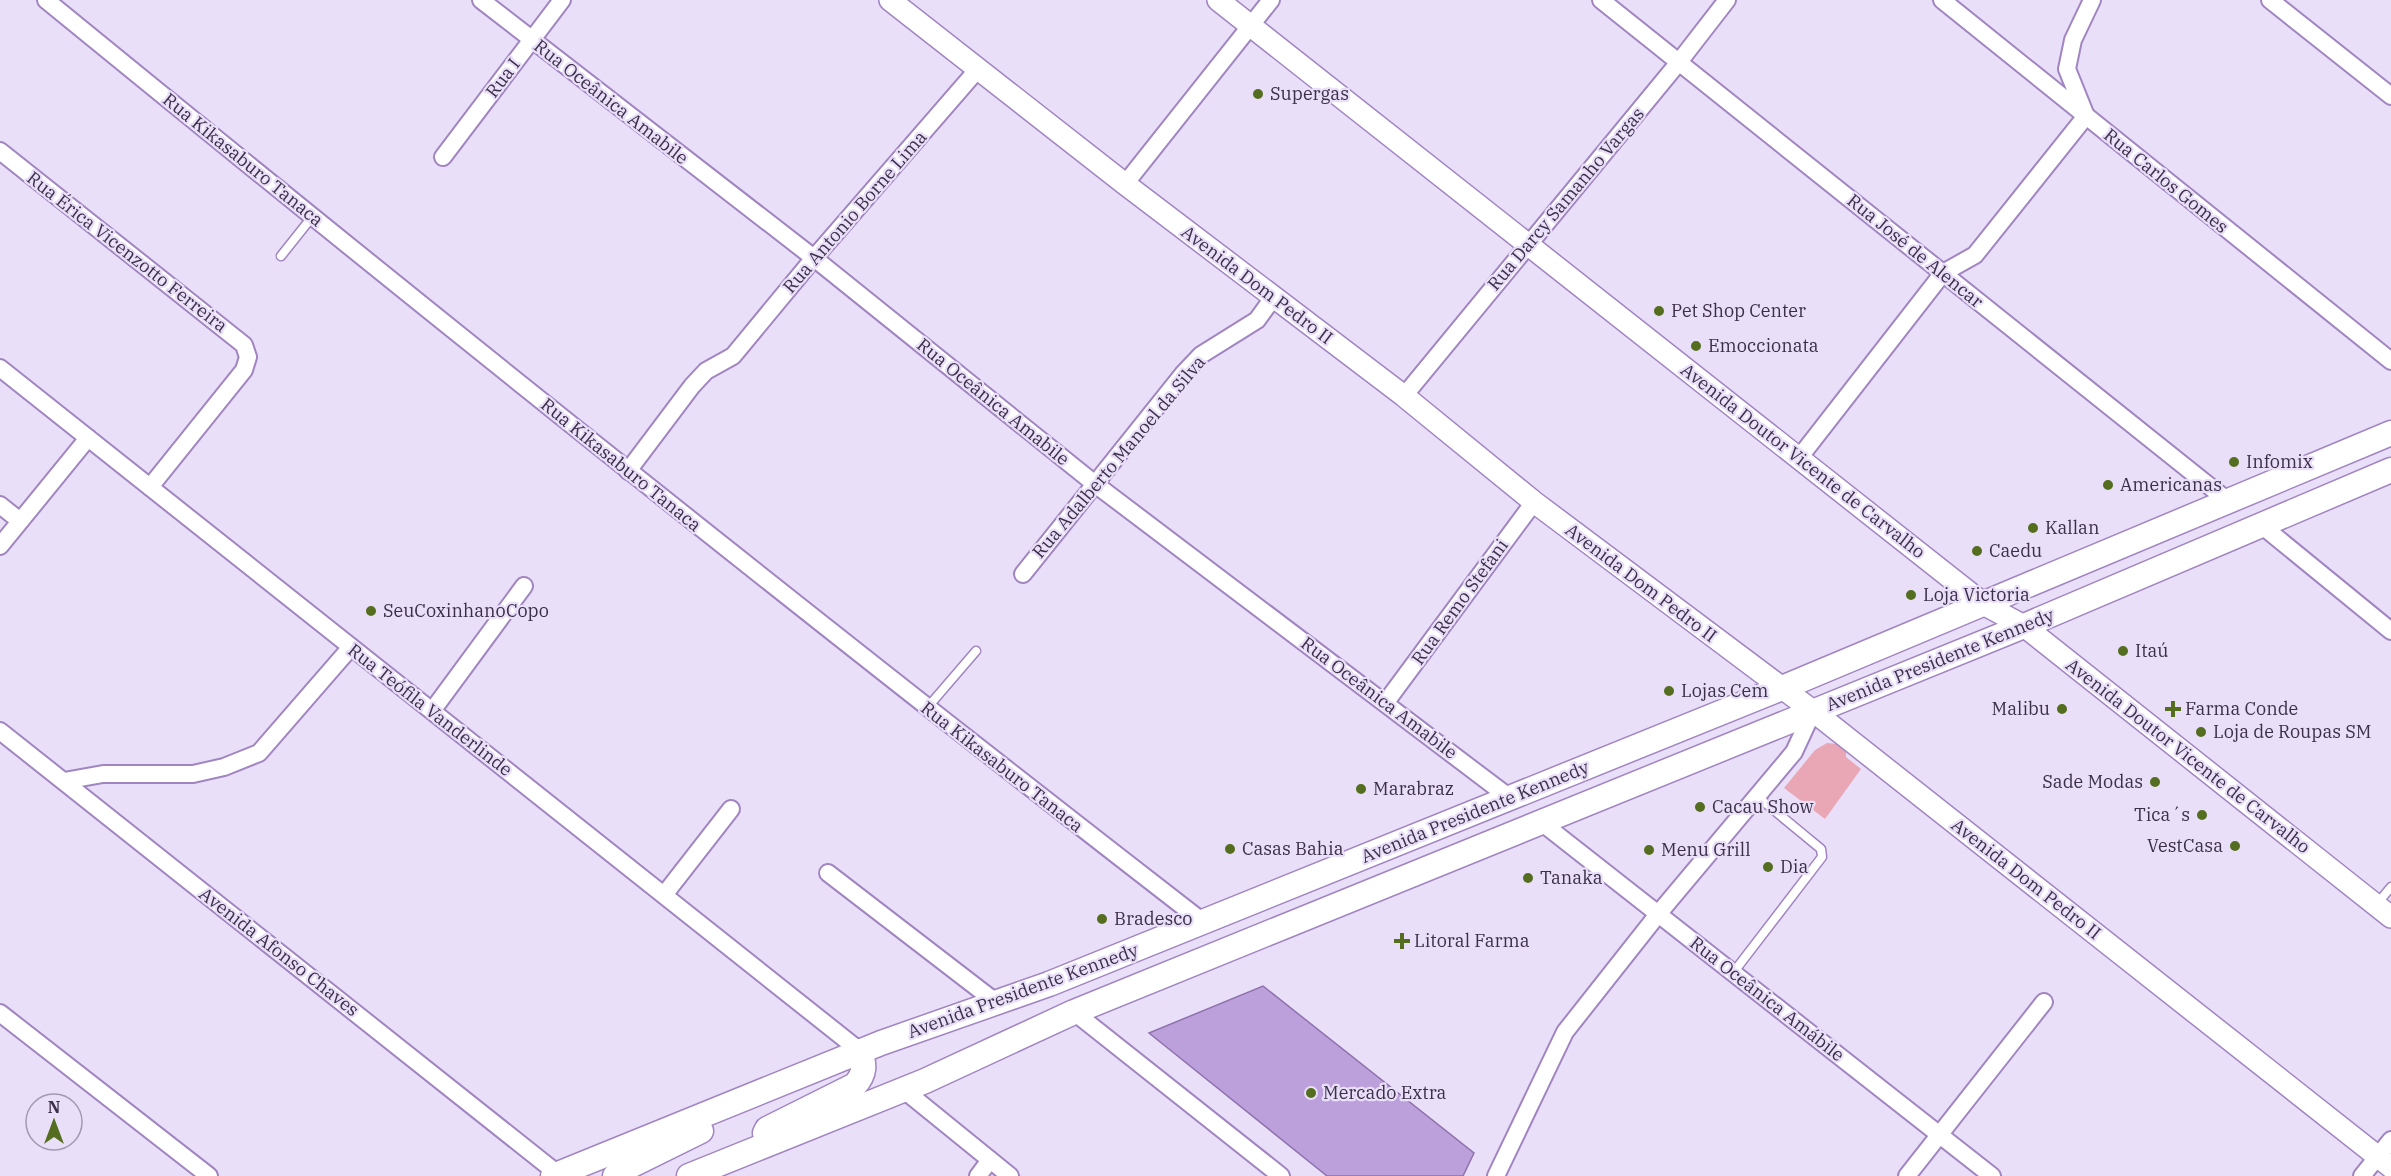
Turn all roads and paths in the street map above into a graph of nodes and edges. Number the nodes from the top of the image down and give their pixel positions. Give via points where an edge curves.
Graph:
1 (46, 0) edge
2 (482, 0) edge
3 (562, 0) edge
4 (891, 0) edge
5 (1218, 0) edge
6 (1271, 0) edge
7 (1601, 0) edge
8 (1727, 0) edge
9 (1942, 0) edge
10 (2092, 0) edge
11 (2270, 0) edge
12 (1251, 26) junction
13 (532, 40) junction
14 (1679, 62) junction
15 (978, 69) junction
16 (2389, 92) edge
17 (2086, 116) junction
18 (0, 151) edge
19 (443, 157) dead end
20 (1125, 184) junction
21 (312, 217) junction
22 (1528, 244) junction
23 (281, 256) dead end
24 (814, 258) junction
25 (1943, 273) junction
26 (1273, 298) junction
27 (2391, 361) edge
28 (0, 368) edge
29 (1404, 396) junction
30 (2391, 433) edge
31 (88, 438) junction
32 (1798, 458) junction
33 (2391, 470) edge
34 (628, 471) junction
35 (1095, 484) junction
36 (150, 487) junction
37 (2228, 501) junction
38 (1534, 502) junction
39 (0, 505) edge
40 (20, 521) junction
41 (2260, 525) junction
42 (0, 546) edge
43 (1023, 574) dead end
44 (524, 586) dead end
45 (1985, 605) junction
46 (2024, 626) junction
47 (2391, 631) edge
48 (351, 647) junction
49 (976, 651) dead end
50 (1782, 688) junction
51 (1386, 702) junction
52 (927, 708) junction
53 (432, 711) junction
54 (1813, 711) junction
55 (0, 731) edge
56 (64, 782) junction
57 (1758, 797) junction
58 (1510, 798) junction
59 (730, 809) dead end
60 (1541, 822) junction
61 (828, 873) dead end
62 (2391, 887) edge
63 (664, 895) junction
64 (2384, 911) edge
65 (1659, 914) junction
66 (1203, 922) junction
67 (1733, 973) junction
68 (2044, 1002) dead end
69 (997, 1003) junction
70 (1074, 1011) junction
71 (0, 1013) edge
72 (860, 1051) junction
73 (904, 1090) junction
74 (747, 1098) junction
75 (1939, 1135) junction
76 (2391, 1140) edge
77 (757, 1148) junction
78 (990, 1160) junction
79 (2384, 1162) edge
80 (556, 1175) edge
81 (210, 1176) edge
82 (615, 1176) edge
83 (689, 1176) edge
84 (978, 1176) edge
85 (1010, 1176) edge
86 (1281, 1176) edge
87 (1496, 1176) edge
88 (1907, 1176) edge
89 (1992, 1176) edge
90 (2362, 1176) edge

1 - 21 street, Rua Kikasaburo Tanaca
2 - 13 street, Rua Oceânica Amabile
3 - 13 street, Rua I
4 - 15 street, Avenida Dom Pedro II
5 - 12 street, Avenida Doutor Vicente de Carvalho
6 - 12 street
7 - 14 street, Rua José de Alencar
8 - 14 street, Rua Darcy Samanho Vargas
9 - 17 street, Rua Carlos Gomes
10 - 17 street via 2073,40 2067,69
11 - 16 street
12 - 20 street
12 - 22 street, Avenida Doutor Vicente de Carvalho
13 - 19 street, Rua I
13 - 24 street, Rua Oceânica Amabile
14 - 22 street, Rua Darcy Samanho Vargas
14 - 25 street, Rua José de Alencar
15 - 20 street, Avenida Dom Pedro II
15 - 24 street, Rua Antonio Borne Lima
17 - 25 street via 1975,255
17 - 27 street, Rua Carlos Gomes
18 - 36 street, Rua Érica Vicenzotto Ferreira via 244,345 248,357 244,370
20 - 26 street, Avenida Dom Pedro II
21 - 23 lane
21 - 34 street, Rua Kikasaburo Tanaca
22 - 29 street, Rua Darcy Samanho Vargas
22 - 32 street, Avenida Doutor Vicente de Carvalho
24 - 34 street, Rua Antonio Borne Lima via 733,356 706,371 692,386
24 - 35 street, Rua Oceânica Amabile
25 - 32 street
25 - 37 street, Rua José de Alencar
26 - 29 street, Avenida Dom Pedro II
26 - 35 street, Rua Adalberto Manoel da Silva via 1257,320 1201,355
28 - 31 street, Rua Teófila Vanderlinde
29 - 38 street, Avenida Dom Pedro II
30 - 37 main road, Avenida Presidente Kennedy
31 - 36 street, Rua Teófila Vanderlinde
31 - 40 street
32 - 45 street, Avenida Doutor Vicente de Carvalho
33 - 41 main road, Avenida Presidente Kennedy
34 - 52 street, Rua Kikasaburo Tanaca
35 - 43 street, Rua Adalberto Manoel da Silva
35 - 51 street, Rua Oceânica Amabile
36 - 48 street, Rua Teófila Vanderlinde
37 - 45 main road, Avenida Presidente Kennedy
38 - 50 street, Avenida Dom Pedro II
38 - 51 street, Rua Remo Stefani
39 - 40 street
40 - 42 street
41 - 46 main road, Avenida Presidente Kennedy
41 - 47 street
44 - 53 street
45 - 46 street, Avenida Doutor Vicente de Carvalho
45 - 50 main road, Avenida Presidente Kennedy
46 - 54 main road, Avenida Presidente Kennedy
46 - 64 street, Avenida Doutor Vicente de Carvalho
48 - 53 street, Rua Teófila Vanderlinde
48 - 56 street via 259,753 193,774 103,774
49 - 52 lane
50 - 54 street, Avenida Dom Pedro II
50 - 58 main road, Avenida Presidente Kennedy
51 - 58 street, Rua Oceânica Amabile
52 - 66 street, Rua Kikasaburo Tanaca
53 - 63 street, Rua Teófila Vanderlinde
54 - 57 street via 1794,752
54 - 60 main road, Avenida Presidente Kennedy
54 - 79 street, Avenida Dom Pedro II
55 - 56 street, Avenida Afonso Chaves
56 - 80 street, Avenida Afonso Chaves
57 - 65 street
57 - 67 lane via 1823,853
58 - 66 main road, Avenida Presidente Kennedy
59 - 63 street
60 - 65 street, Rua Oceânica Amábile
60 - 70 main road, Avenida Presidente Kennedy
61 - 69 street
62 - 64 lane
63 - 72 street, Rua Teófila Vanderlinde
65 - 67 street, Rua Oceânica Amábile
65 - 87 street via 1565,1032
66 - 69 main road, Avenida Presidente Kennedy
67 - 75 street, Rua Oceânica Amábile
68 - 75 street
69 - 72 main road, Avenida Presidente Kennedy
70 - 73 main road, Avenida Presidente Kennedy
70 - 86 street
71 - 81 street
72 - 74 main road, Avenida Presidente Kennedy
72 - 77 main road via 864,1068 855,1085 766,1129
73 - 77 main road, Avenida Presidente Kennedy
73 - 78 street
74 - 80 main road, Avenida Presidente Kennedy
74 - 82 main road via 697,1134
75 - 88 street
75 - 89 street, Rua Oceânica Amábile
76 - 79 street
77 - 83 main road, Avenida Presidente Kennedy
78 - 84 street
78 - 85 street
79 - 90 street

